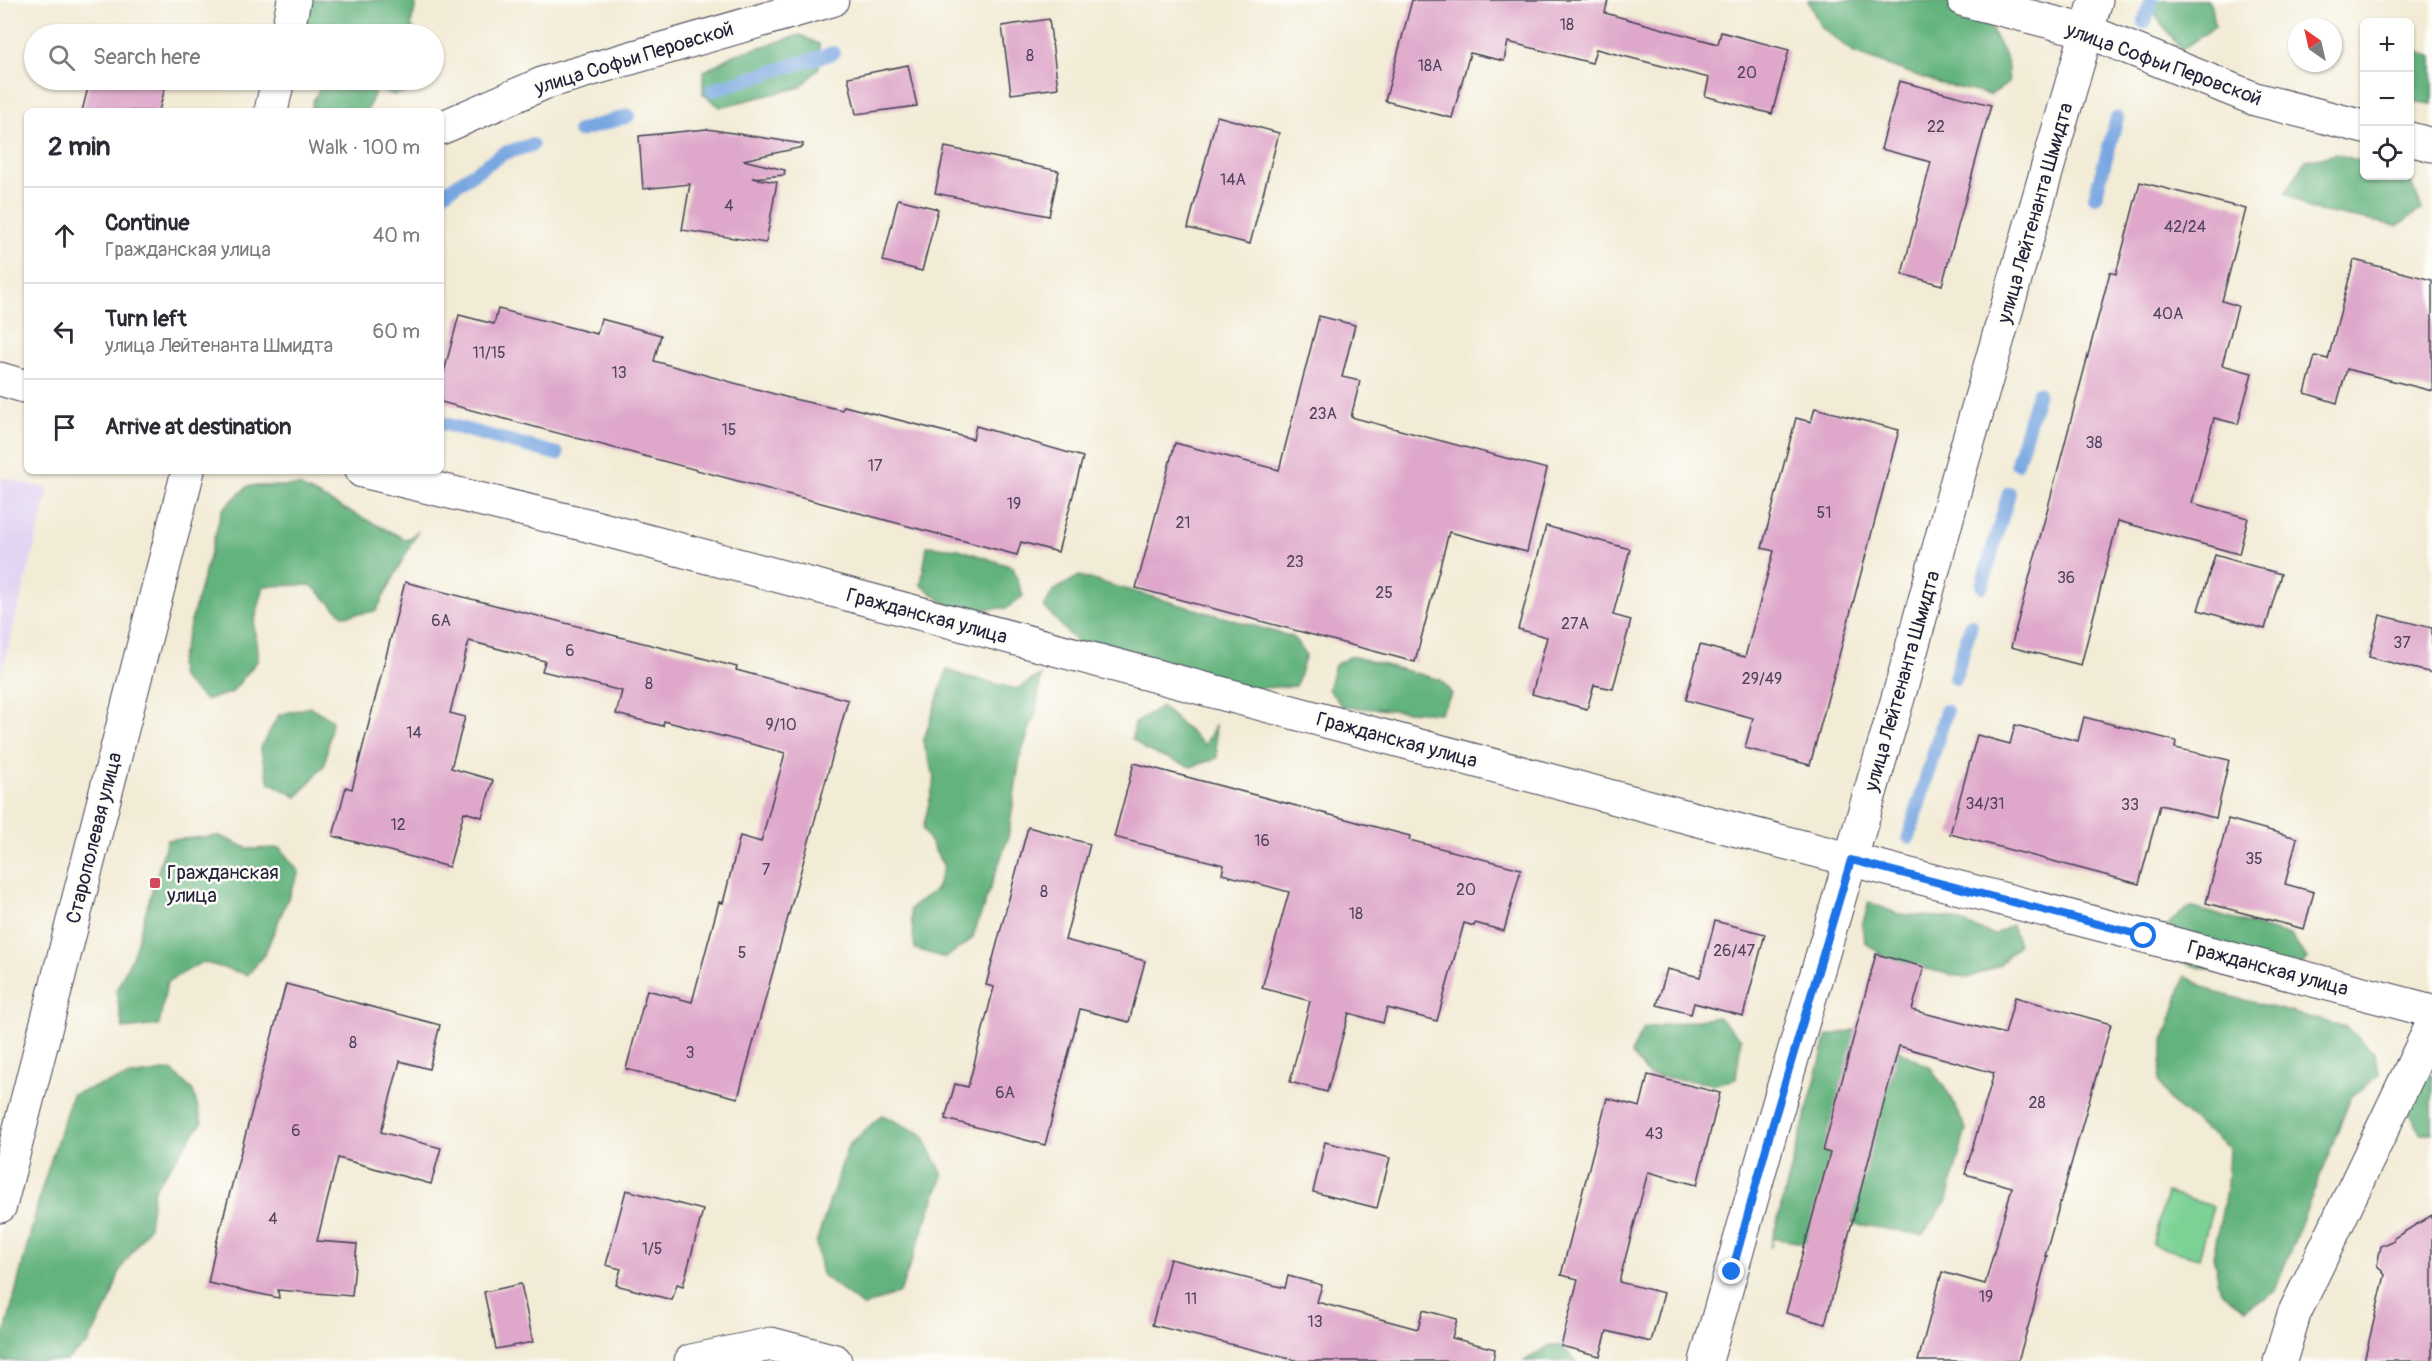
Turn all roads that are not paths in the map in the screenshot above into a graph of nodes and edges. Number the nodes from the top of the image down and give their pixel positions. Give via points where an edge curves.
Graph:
1 (294, 0) edge
2 (832, 0) edge
3 (1964, 0) edge
4 (2096, 0) edge
5 (289, 24) edge
6 (2087, 32) junction
7 (276, 90) edge
8 (272, 108) edge
9 (2360, 126) edge
10 (444, 127) edge
11 (2414, 140) edge
12 (2432, 145) edge
13 (0, 380) edge
14 (24, 386) edge
15 (187, 474) edge
16 (374, 474) edge
17 (1851, 860) junction
18 (2432, 1011) edge
19 (2432, 1025) edge
20 (0, 1206) edge
21 (691, 1361) edge
22 (835, 1361) edge
23 (1706, 1361) edge
24 (2280, 1361) edge

1 - 5 street
2 - 10 street, улица Софьи Перовской via 544,83
3 - 6 street, улица Софьи Перовской
4 - 6 street, улица Лейтенанта Шмидта
6 - 9 street, улица Софьи Перовской via 2255,99
6 - 17 street, улица Лейтенанта Шмидта
7 - 8 street
11 - 12 street
13 - 14 street
15 - 20 street, Старополевая улица
16 - 17 street, Гражданская улица via 587,525
17 - 18 street, Гражданская улица
17 - 23 street, улица Лейтенанта Шмидта
19 - 24 street via 2294,1314
21 - 22 street via 771,1344

